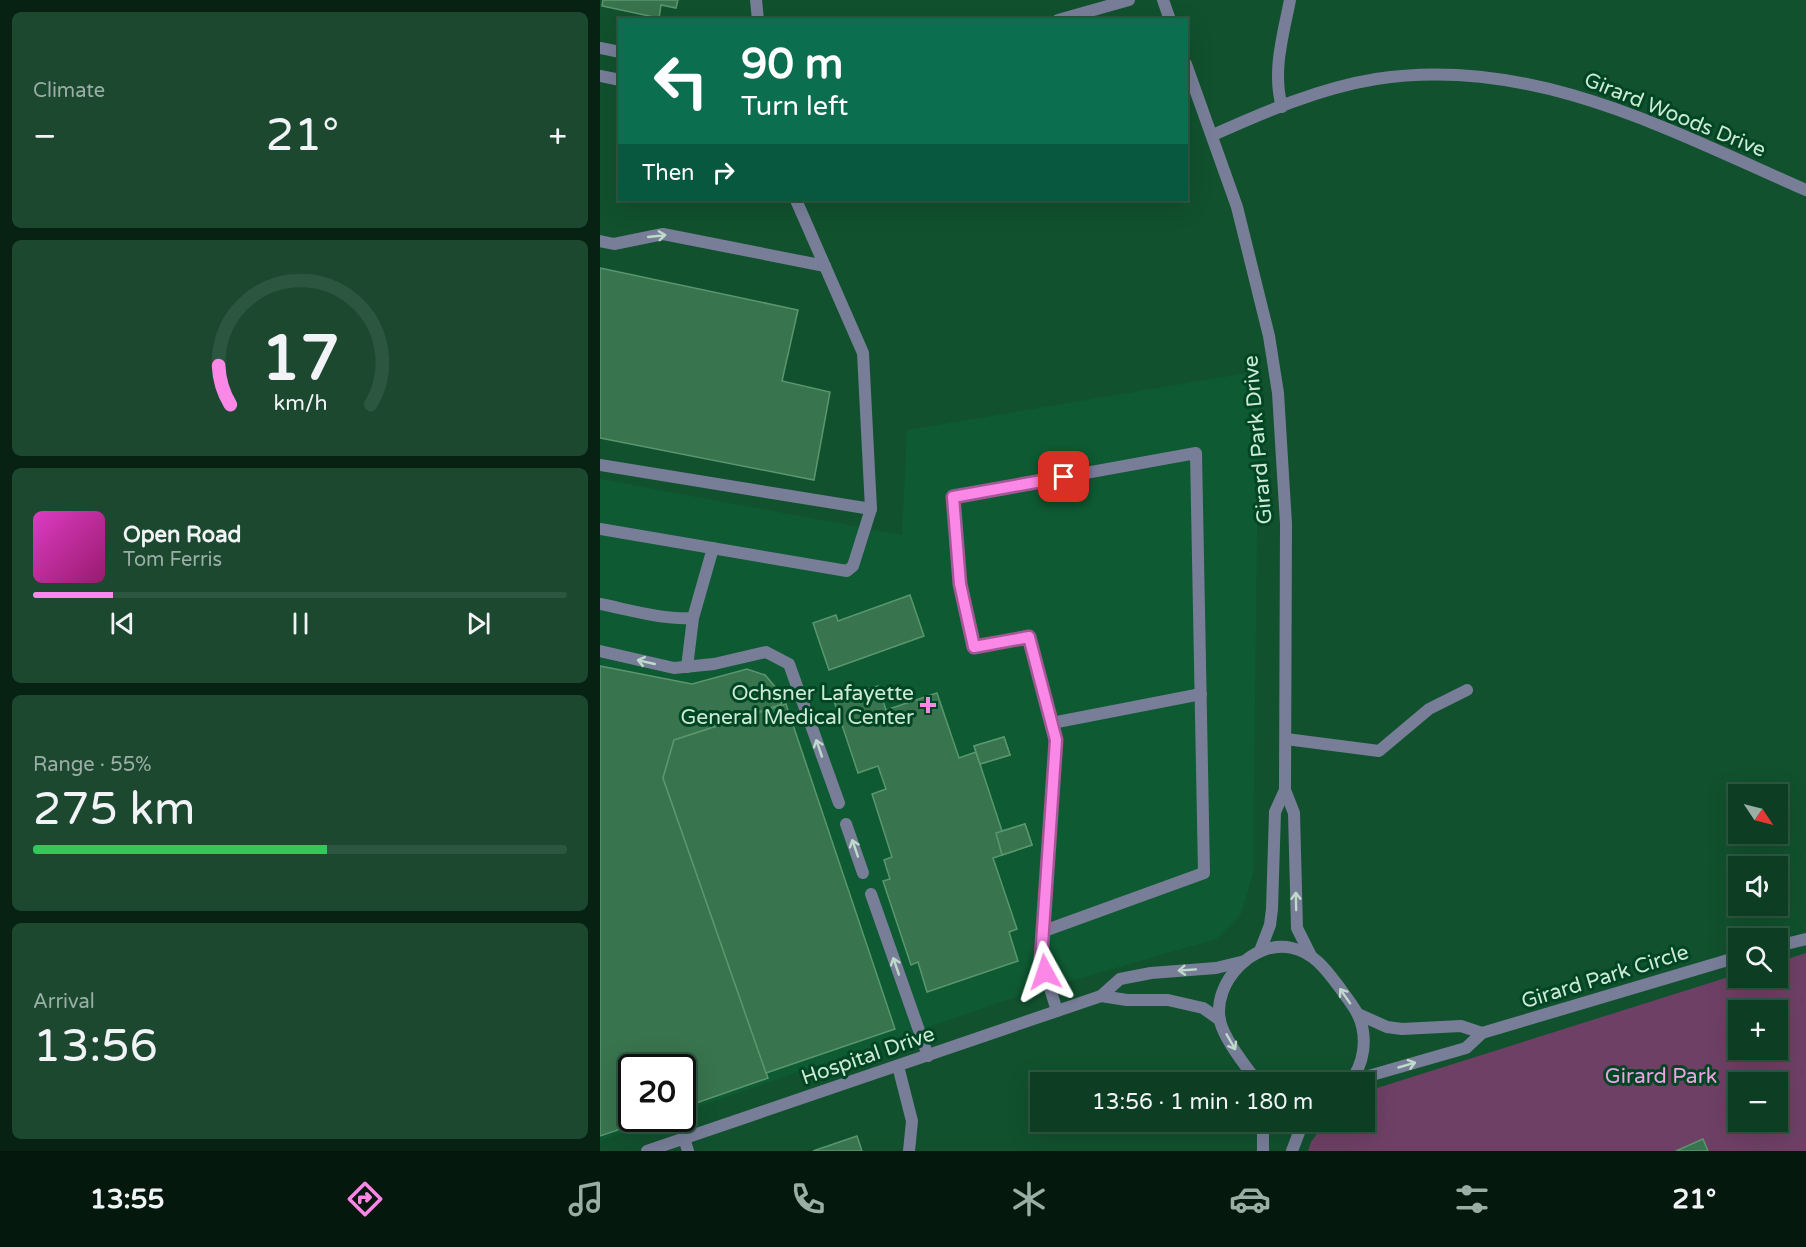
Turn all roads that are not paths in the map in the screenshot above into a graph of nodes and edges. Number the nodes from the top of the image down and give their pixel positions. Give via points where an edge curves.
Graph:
1 (756, 0) edge
2 (1129, 0) edge
3 (1163, 0) edge
4 (1290, 0) edge
5 (758, 18) edge
6 (1065, 18) edge
7 (1169, 18) edge
8 (600, 48) edge
9 (618, 52) edge
10 (1188, 69) edge
11 (600, 76) edge
12 (618, 80) edge
13 (1282, 107) junction
14 (1213, 135) junction
15 (1806, 190) edge
16 (796, 201) edge
17 (600, 241) edge
18 (825, 266) junction
19 (600, 465) edge
20 (871, 509) junction
21 (600, 529) edge
22 (713, 548) junction
23 (600, 604) edge
24 (693, 618) junction
25 (600, 651) edge
26 (687, 667) junction
27 (1467, 690) dead end
28 (1201, 694) junction
29 (1052, 723) junction
30 (1286, 739) junction
31 (1285, 790) junction
32 (838, 803) dead end
33 (846, 824) dead end
34 (863, 873) dead end
35 (871, 894) dead end
36 (1044, 931) junction
37 (1806, 939) edge
38 (1788, 944) edge
39 (1260, 951) junction
40 (1311, 956) junction
41 (1728, 960) edge
42 (1245, 961) junction
43 (1101, 996) junction
44 (1057, 1011) junction
45 (1358, 1014) junction
46 (1220, 1020) junction
47 (1482, 1033) junction
48 (928, 1056) junction
49 (898, 1066) junction
50 (1250, 1072) edge
51 (1355, 1072) edge
52 (1375, 1075) edge
53 (1263, 1132) edge
54 (1299, 1132) edge
55 (684, 1138) junction
56 (646, 1151) edge
57 (688, 1151) edge
58 (909, 1151) edge
59 (1263, 1151) edge
60 (1292, 1151) edge

1 - 5 street
2 - 6 street
3 - 7 street
4 - 13 street via 1278,64 1277,90
8 - 9 street
10 - 14 street, Girard Park Drive
11 - 12 street
13 - 14 street, Girard Woods Drive
13 - 15 street, Girard Woods Drive via 1333,89 1419,75 1521,82 1585,97 1637,116
14 - 30 street, Girard Park Drive via 1257,279 1278,393 1286,524
16 - 18 street
17 -> 18 street via 614,244 663,234
18 - 20 street via 863,353
19 - 20 street
20 - 22 street via 853,566 846,570
21 - 22 street
22 - 24 street
23 - 24 street
24 - 26 street
26 -> 25 street via 674,668
32 -> 26 street via 789,664 766,652
27 - 30 street via 1429,709 1379,751
28 - 29 street
28 - 29 street via 1196,453 953,497 960,584 974,647 1029,637
28 - 36 street via 1204,873
29 - 36 street via 1056,740
30 - 31 street, Girard Park Drive
31 - 39 street, Girard Park Drive via 1275,812 1272,909
40 -> 31 street, Girard Park Drive via 1298,928 1294,813
34 -> 33 street
48 -> 35 street
36 - 44 street via 1041,959
37 - 38 street
39 - 40 street via 1293,948
39 - 42 street
45 -> 40 street via 1326,968
41 - 47 street, Girard Park Circle
42 -> 43 street, Hospital Drive via 1216,969 1120,979
42 - 46 street via 1230,976 1223,991
43 - 44 street, Hospital Drive
43 - 46 street, Hospital Drive via 1168,1000 1203,1008
44 - 48 street, Hospital Drive
45 - 47 street, Girard Park Circle via 1387,1027 1461,1026
45 - 51 street via 1364,1050
46 -> 50 street
52 -> 47 street, Girard Park Circle via 1466,1048
48 - 49 street, Hospital Drive
49 - 55 street, Hospital Drive
49 - 58 street via 912,1121
53 - 59 street
54 - 60 street
55 - 56 street, Hospital Drive
55 - 57 street

